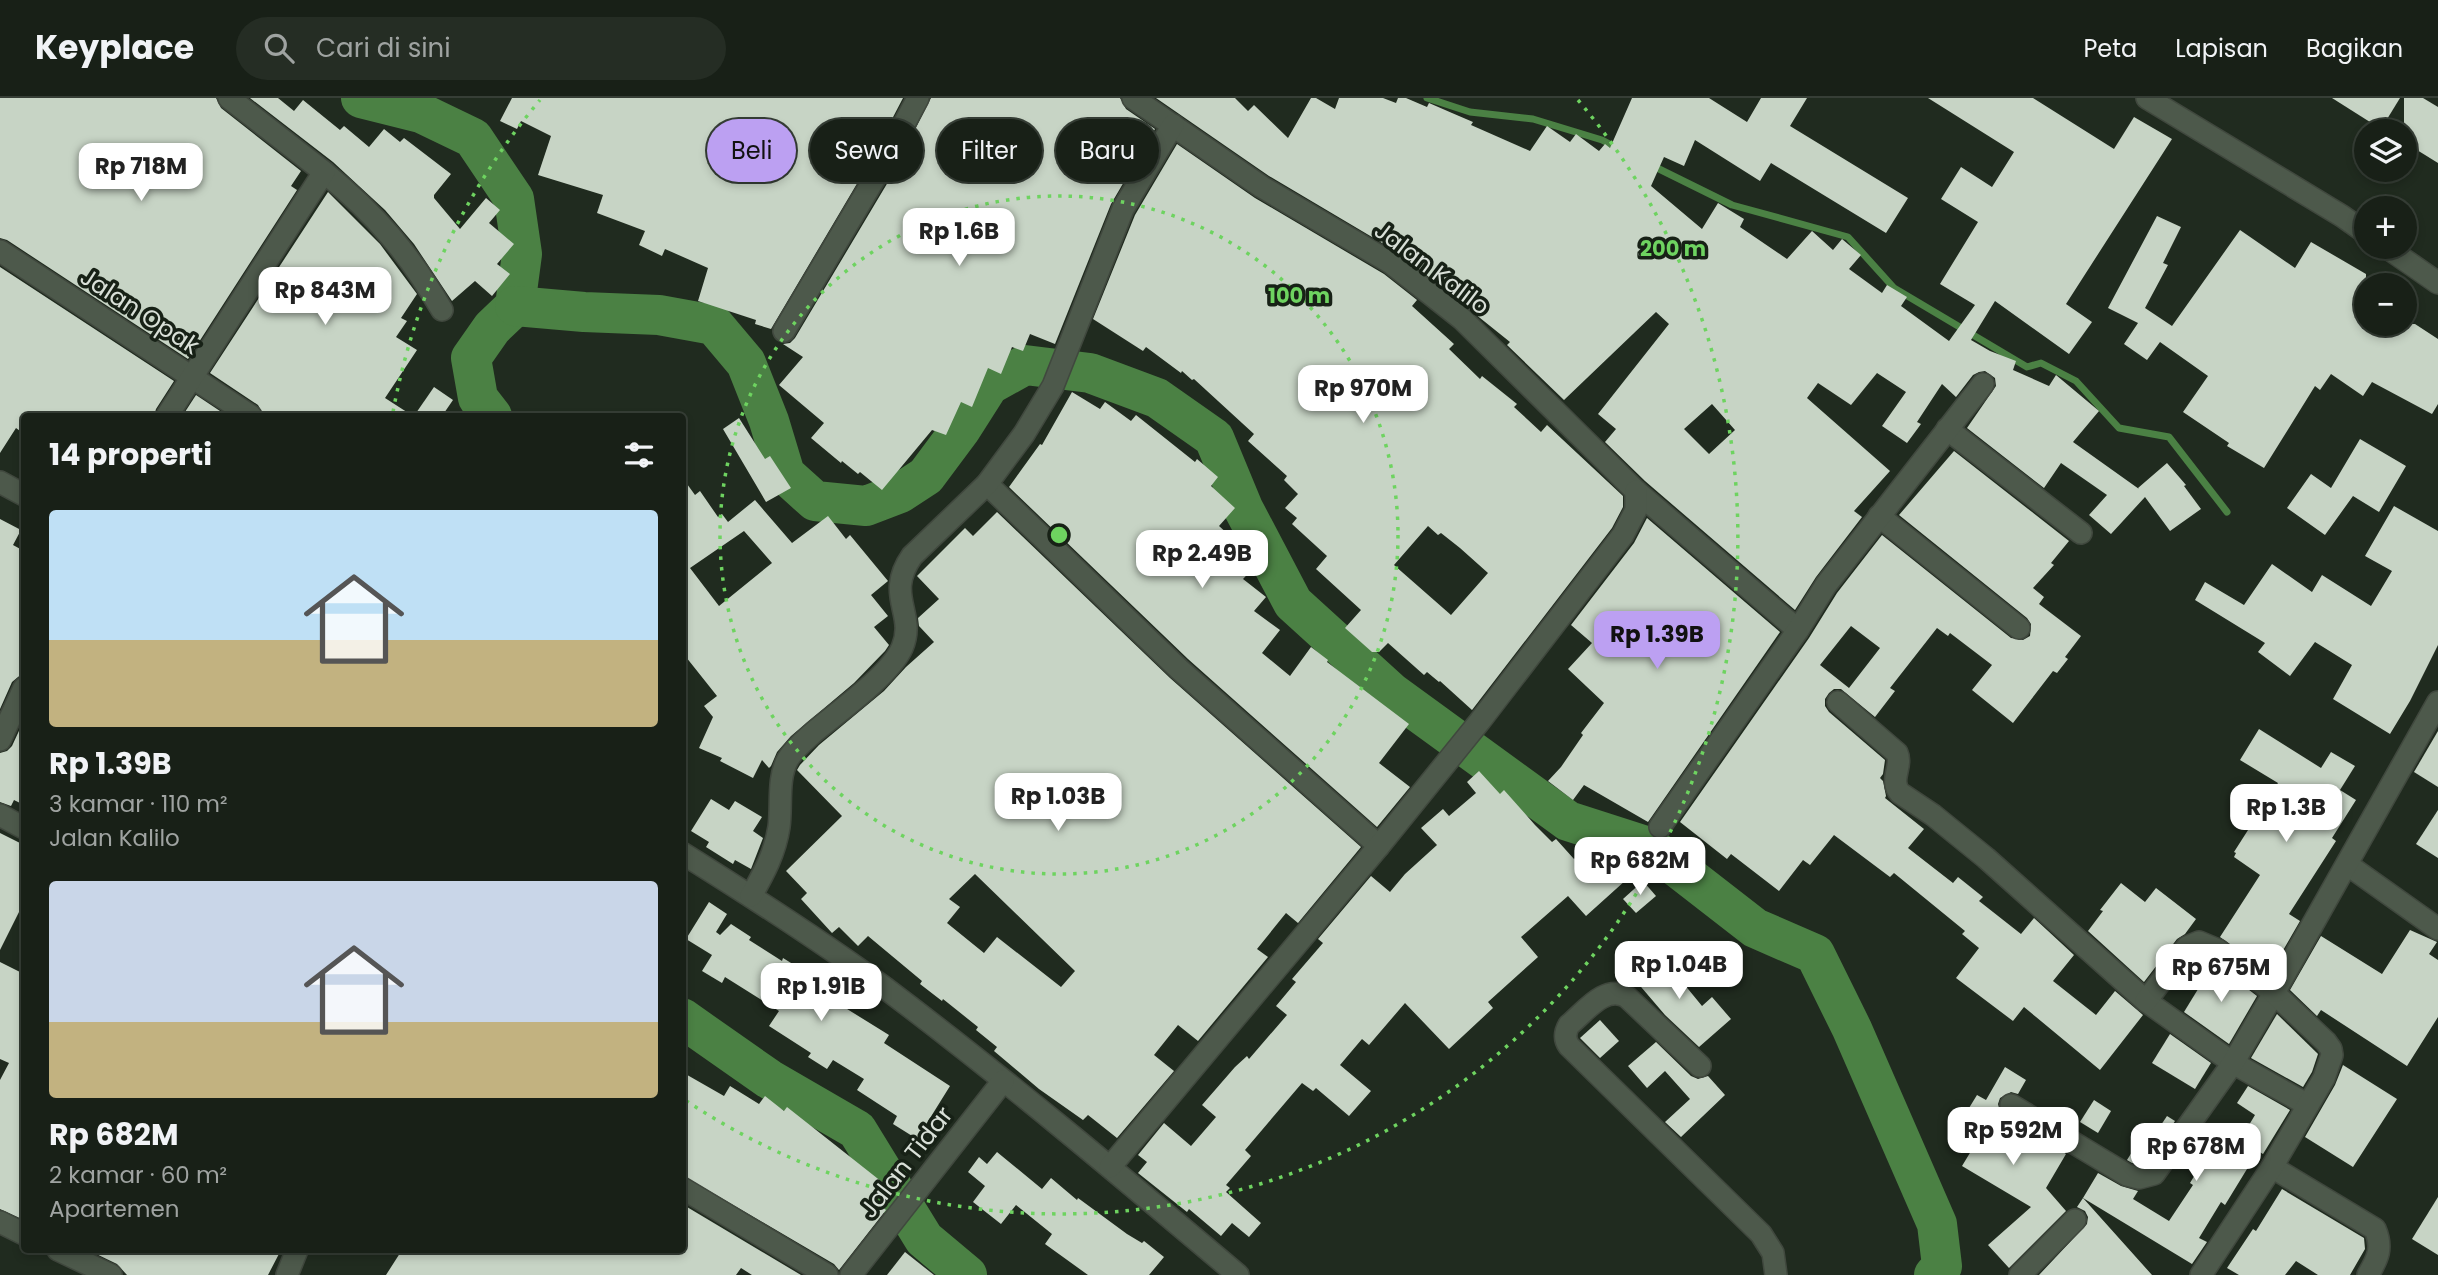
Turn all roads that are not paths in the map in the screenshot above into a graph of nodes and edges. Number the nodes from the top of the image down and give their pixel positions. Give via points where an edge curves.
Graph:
1 (229, 98) edge
2 (918, 98) edge
3 (1133, 98) edge
4 (2147, 98) edge
5 (1173, 125) junction
6 (324, 172) junction
7 (2354, 224) edge
8 (0, 251) edge
9 (2403, 259) edge
10 (2438, 283) edge
11 (442, 310) dead end
12 (784, 331) dead end
13 (191, 376) junction
14 (1983, 384) dead end
15 (169, 413) edge
16 (246, 413) edge
17 (1947, 429) junction
18 (0, 482) edge
19 (987, 484) junction
20 (1636, 491) junction
21 (21, 493) edge
22 (1880, 516) junction
23 (2081, 533) dead end
24 (2019, 628) dead end
25 (1798, 630) junction
26 (21, 694) edge
27 (1838, 702) dead end
28 (2438, 702) edge
29 (0, 740) edge
30 (0, 815) edge
31 (21, 826) edge
32 (1660, 827) dead end
33 (1379, 846) junction
34 (686, 855) edge
35 (2348, 864) junction
36 (751, 896) junction
37 (2438, 929) edge
38 (2274, 993) junction
39 (2147, 1001) junction
40 (2233, 1063) junction
41 (1700, 1066) dead end
42 (1003, 1081) junction
43 (2011, 1105) dead end
44 (2308, 1105) junction
45 (1110, 1167) junction
46 (2272, 1167) junction
47 (686, 1190) edge
48 (2076, 1220) dead end
49 (0, 1222) edge
50 (21, 1232) edge
51 (64, 1253) edge
52 (296, 1253) edge
53 (101, 1273) edge
54 (287, 1275) edge
55 (827, 1275) edge
56 (851, 1275) edge
57 (1238, 1275) edge
58 (1776, 1275) edge
59 (2020, 1275) edge
60 (2201, 1275) edge
61 (2368, 1275) edge

1 - 6 street
2 - 12 street
3 - 5 street, Jalan Kalilo
4 - 7 street
5 - 19 street via 1124,209 1052,386 1014,450
5 - 20 street, Jalan Kalilo via 1262,187 1391,263 1462,319
6 - 11 street via 382,224
6 - 13 street
8 - 13 street, Jalan Opak
9 - 10 street
13 - 15 street
13 - 16 street, Jalan Opak
14 - 17 street
17 - 22 street
17 - 23 street
18 - 21 street
19 - 33 street via 1179,669
19 - 36 street via 904,568 899,586 906,630 901,650 788,759 773,853
20 - 25 street, Jalan Kalilo
20 - 33 street via 1636,510 1623,535
22 - 24 street
22 - 25 street via 1818,596
25 - 32 street
26 - 29 street
27 - 39 street via 1897,753 1895,781 1900,793 1986,858
28 - 35 street
30 - 31 street
33 - 45 street
34 - 36 street
35 - 37 street
35 - 38 street
36 - 42 street via 884,988
38 - 39 street via 2218,950 2199,942 2187,947
38 - 40 street
38 - 44 street via 2331,1049 2329,1069
39 - 40 street
40 - 43 street via 2158,1170 2144,1178 2127,1175
40 - 44 street
41 - 58 street via 1621,993 1606,994 1566,1031 1569,1046 1761,1234 1773,1253
42 - 45 street
42 - 56 street, Jalan Tidar
44 - 46 street
45 - 57 street
46 - 60 street
46 - 61 street via 2375,1229 2381,1249
47 - 55 street
48 - 59 street
49 - 50 street
51 - 53 street
52 - 54 street

